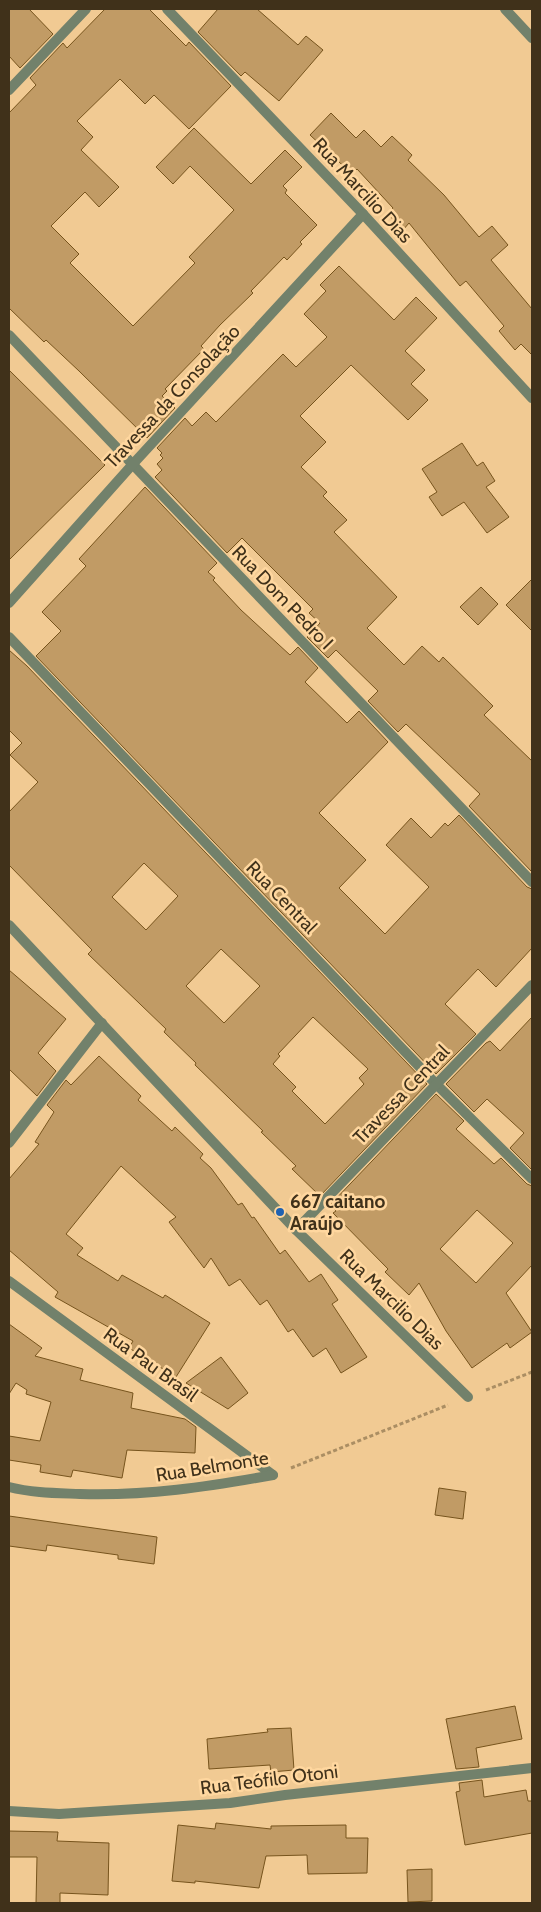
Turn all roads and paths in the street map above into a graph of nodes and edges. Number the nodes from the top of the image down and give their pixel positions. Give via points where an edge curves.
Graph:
1 (86, 9) edge
2 (167, 9) edge
3 (505, 9) edge
4 (532, 38) edge
5 (11, 83) edge
6 (363, 214) junction
7 (9, 336) edge
8 (532, 398) edge
9 (132, 465) junction
10 (9, 603) edge
11 (9, 637) edge
12 (532, 882) edge
13 (9, 925) edge
14 (532, 985) edge
15 (102, 1022) junction
16 (435, 1083) junction
17 (9, 1143) edge
18 (532, 1179) edge
19 (296, 1230) junction
20 (9, 1281) edge
21 (532, 1372) edge
22 (468, 1397) junction
23 (273, 1476) junction
24 (9, 1487) edge
25 (532, 1768) edge
26 (9, 1810) edge

1 - 5 street
2 - 6 street, Rua Marcilio Dias
3 - 4 street
6 - 8 street, Rua Marcilio Dias
6 - 9 street, Travessa da Consolação
7 - 9 street, Rua Dom Pedro I
9 - 10 street, Travessa da Consolação
9 - 12 street, Rua Dom Pedro I
11 - 16 street, Rua Central
13 - 15 street, Rua Marcilio Dias
14 - 16 street, Travessa Central
15 - 17 street
15 - 19 street, Rua Marcilio Dias
16 - 18 street, Rua Central
16 - 19 street, Travessa Central
19 - 22 street, Rua Marcilio Dias
20 - 23 street, Rua Pau Brasil
21 - 22 path
22 - 23 path, Rua Belmonte
23 - 24 street, Rua Belmonte via 190,1490 127,1495 31,1493
25 - 26 street, Rua Teófilo Otoni via 221,1804 59,1814

